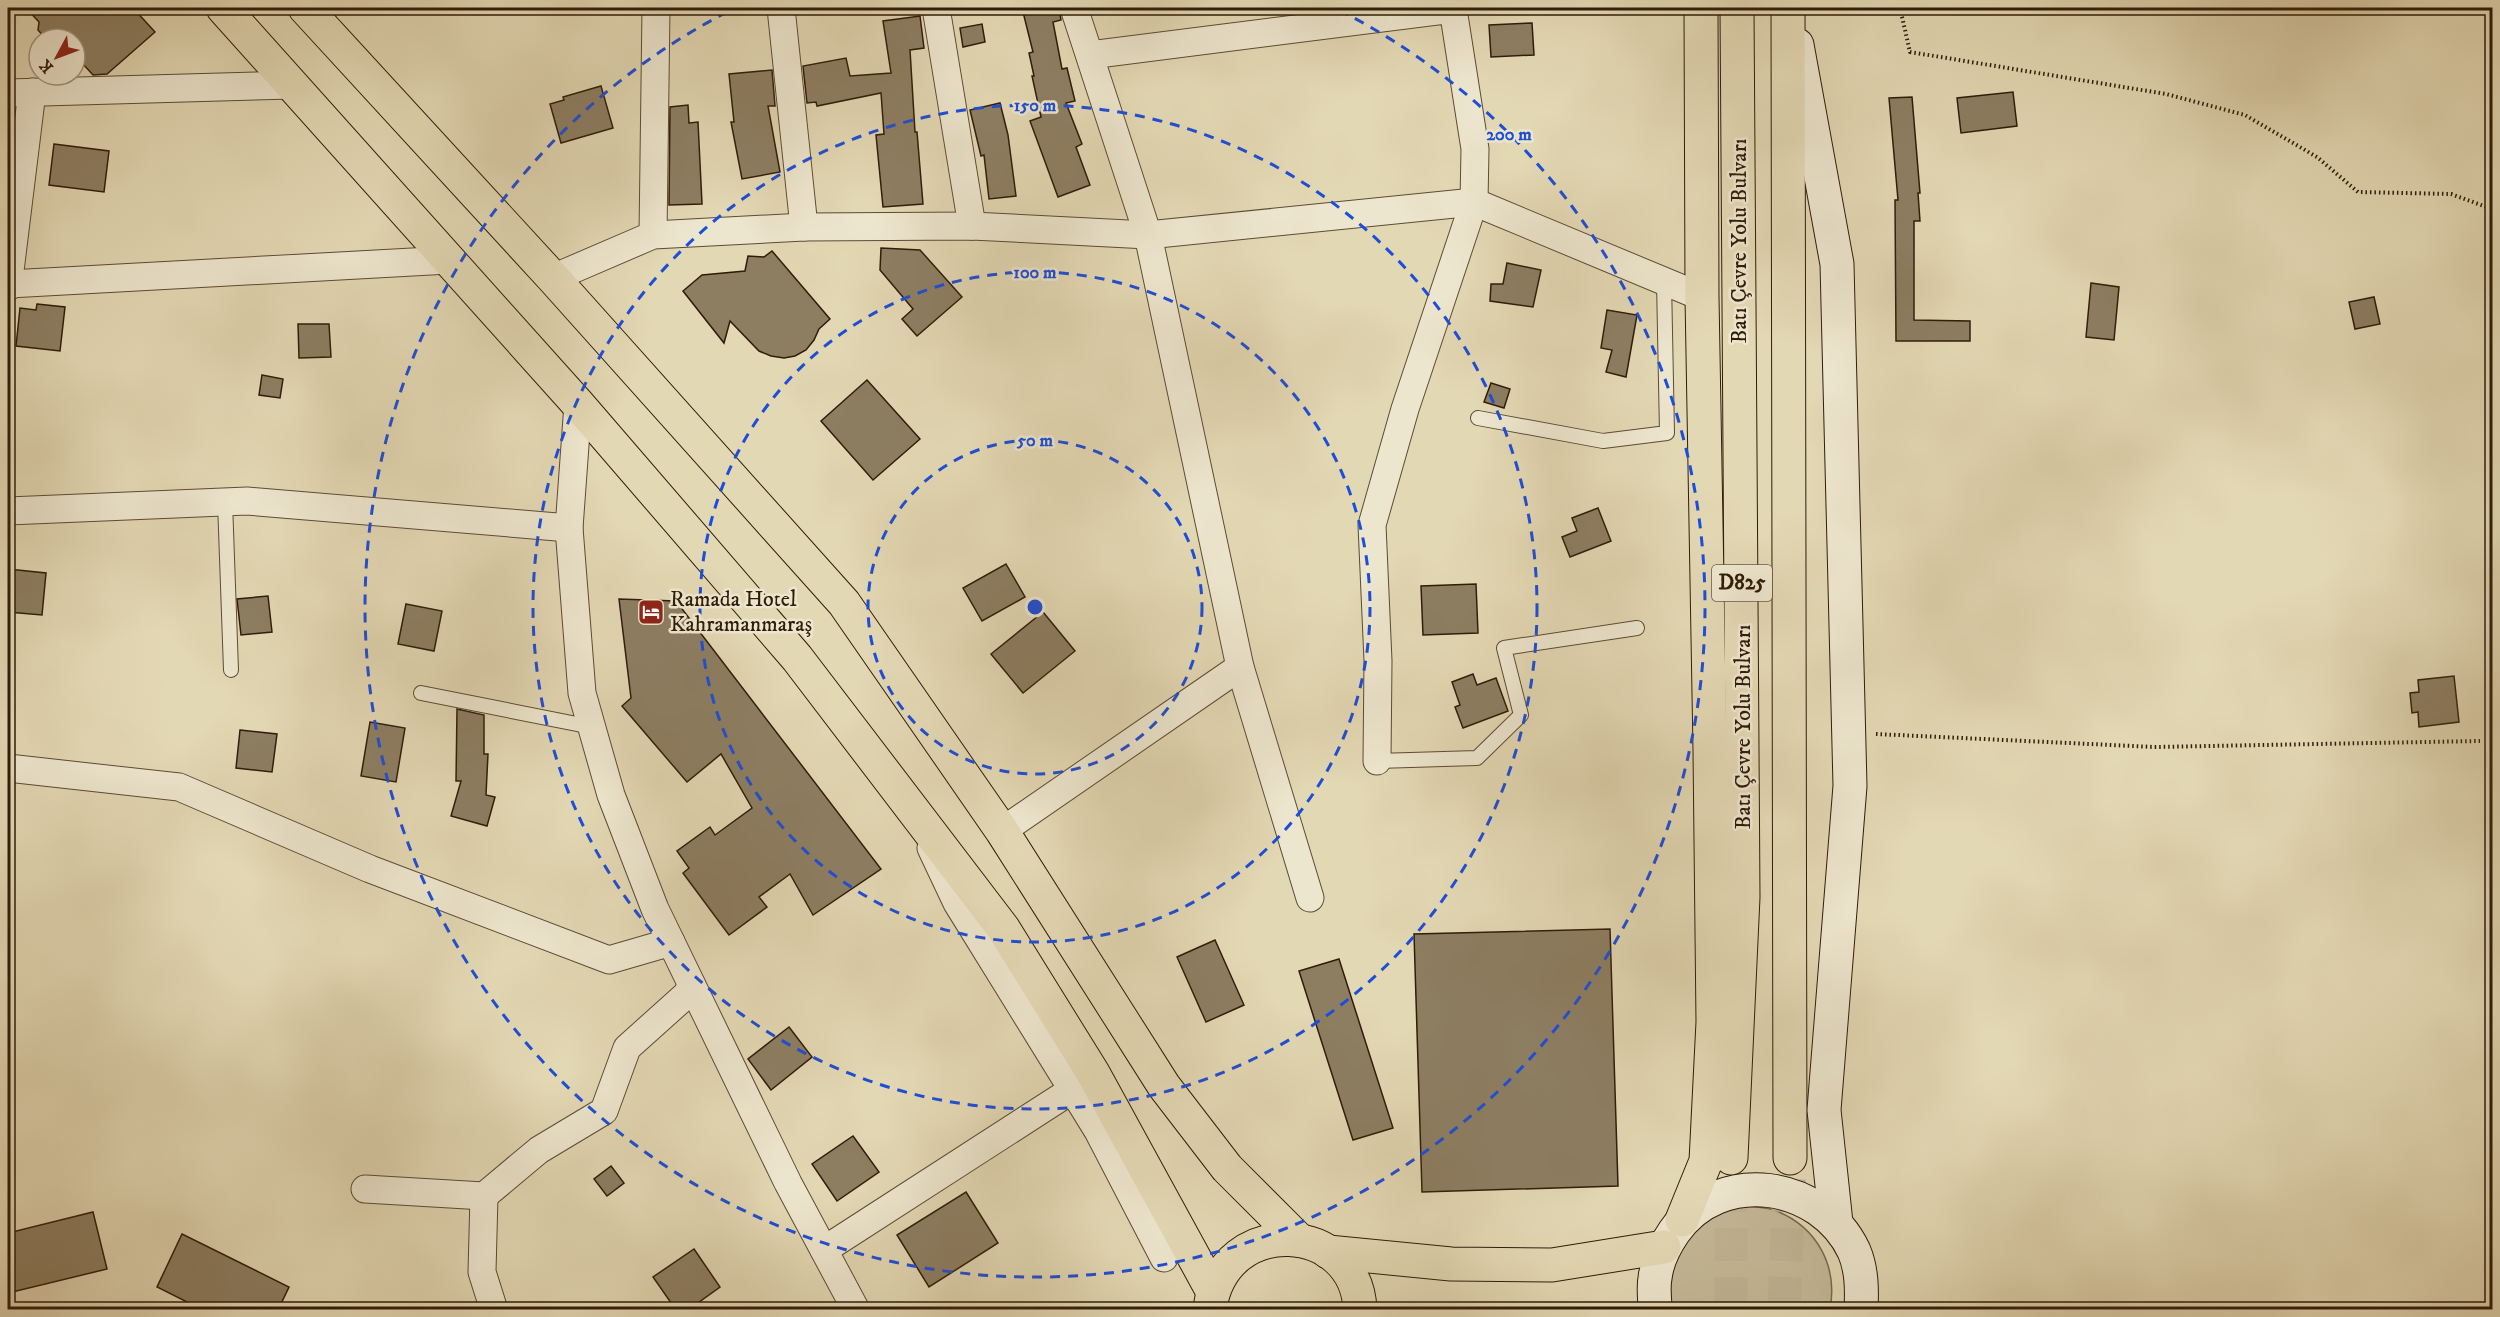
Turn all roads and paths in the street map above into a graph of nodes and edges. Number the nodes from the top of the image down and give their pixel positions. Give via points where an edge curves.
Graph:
1 (223, 8) edge
2 (305, 8) edge
3 (656, 8) edge
4 (781, 8) edge
5 (936, 8) edge
6 (1074, 8) edge
7 (1456, 8) edge
8 (1701, 8) edge
9 (1737, 8) edge
10 (1789, 8) edge
11 (1900, 8) edge
12 (1290, 18) edge
13 (1090, 55) junction
14 (292, 85) junction
15 (20, 92) edge
16 (1474, 202) junction
17 (2493, 209) edge
18 (972, 226) junction
19 (804, 227) junction
20 (653, 235) junction
21 (1148, 235) junction
22 (449, 260) junction
23 (553, 278) junction
24 (1664, 281) junction
25 (8, 284) edge
26 (1702, 297) junction
27 (578, 404) junction
28 (1478, 418) dead end
29 (225, 502) junction
30 (8, 511) edge
31 (569, 528) junction
32 (1637, 628) dead end
33 (1240, 667) junction
34 (231, 670) dead end
35 (421, 693) dead end
36 (592, 727) junction
37 (1848, 732) junction
38 (2480, 741) dead end
39 (1377, 761) joint
40 (8, 768) edge
41 (913, 809) junction
42 (1002, 831) junction
43 (1310, 898) dead end
44 (671, 942) junction
45 (692, 986) junction
46 (1072, 1090) junction
47 (1731, 1158) tunnel mouth
48 (1790, 1158) tunnel mouth
49 (365, 1189) dead end
50 (484, 1196) junction
51 (1682, 1220) junction
52 (1836, 1223) junction
53 (1313, 1246) junction
54 (1664, 1247) junction
55 (824, 1250) junction
56 (1164, 1258) dead end
57 (1211, 1300) edge
58 (494, 1310) edge
59 (856, 1310) edge
60 (1360, 1310) edge
61 (1655, 1310) edge
62 (1861, 1310) edge

1 - 14 main road
2 - 23 main road
3 - 20 street
4 - 19 street
5 - 18 street
6 - 13 street
7 - 12 street
7 - 16 street via 1475,149
8 - 26 main road
9 - 47 main road, Batı Çevre Yolu Bulvarı / D825 via 1743,897
10 - 37 main road via 1837,264
10 - 48 main road, Batı Çevre Yolu Bulvarı / D825
11 - 17 path via 1910,52 2166,94 2245,115 2317,156 2358,192 2451,194
12 - 13 street
13 - 21 street
14 - 15 street
14 - 22 main road
15 - 25 street
16 - 21 street
16 - 24 street
16 - 39 street via 1405,409 1372,525 1378,661
18 - 19 street
18 - 21 street
19 - 20 street
20 - 23 street
21 - 33 street
22 - 25 street
22 - 27 main road
23 - 42 main road via 844,603
24 - 26 street
24 - 28 lane via 1667,434 1603,441
26 - 51 main road via 1713,1022 1706,1161
27 - 31 street
27 - 41 main road via 796,658
29 - 30 street
29 - 31 street
29 - 34 lane
31 - 36 street via 582,693
32 - 39 lane via 1504,648 1521,715 1477,758
33 - 42 street
33 - 43 street
35 - 36 lane
36 - 44 street via 611,795
37 - 38 path via 2154,747
37 - 52 main road via 1850,786 1824,1110
40 - 44 street via 179,787 370,869 609,960
41 - 46 street via 957,903
41 - 57 main road via 1009,938 1093,1073
42 - 53 main road via 1164,1086 1227,1168
44 - 45 street
45 - 50 street via 627,1048 604,1111 538,1150
45 - 55 street
46 - 55 street
46 - 56 street via 1098,1131
49 - 50 street
50 - 58 street via 482,1272
51 - 52 main road via 1710,1200 1742,1190 1777,1190 1809,1202
51 - 54 main road
52 - 62 main road via 1854,1252 1863,1286
53 - 54 main road via 1451,1264 1552,1265
53 - 57 main road via 1268,1240 1240,1253 1228,1264
53 - 60 main road via 1349,1275
54 - 61 main road via 1655,1277
55 - 59 street

